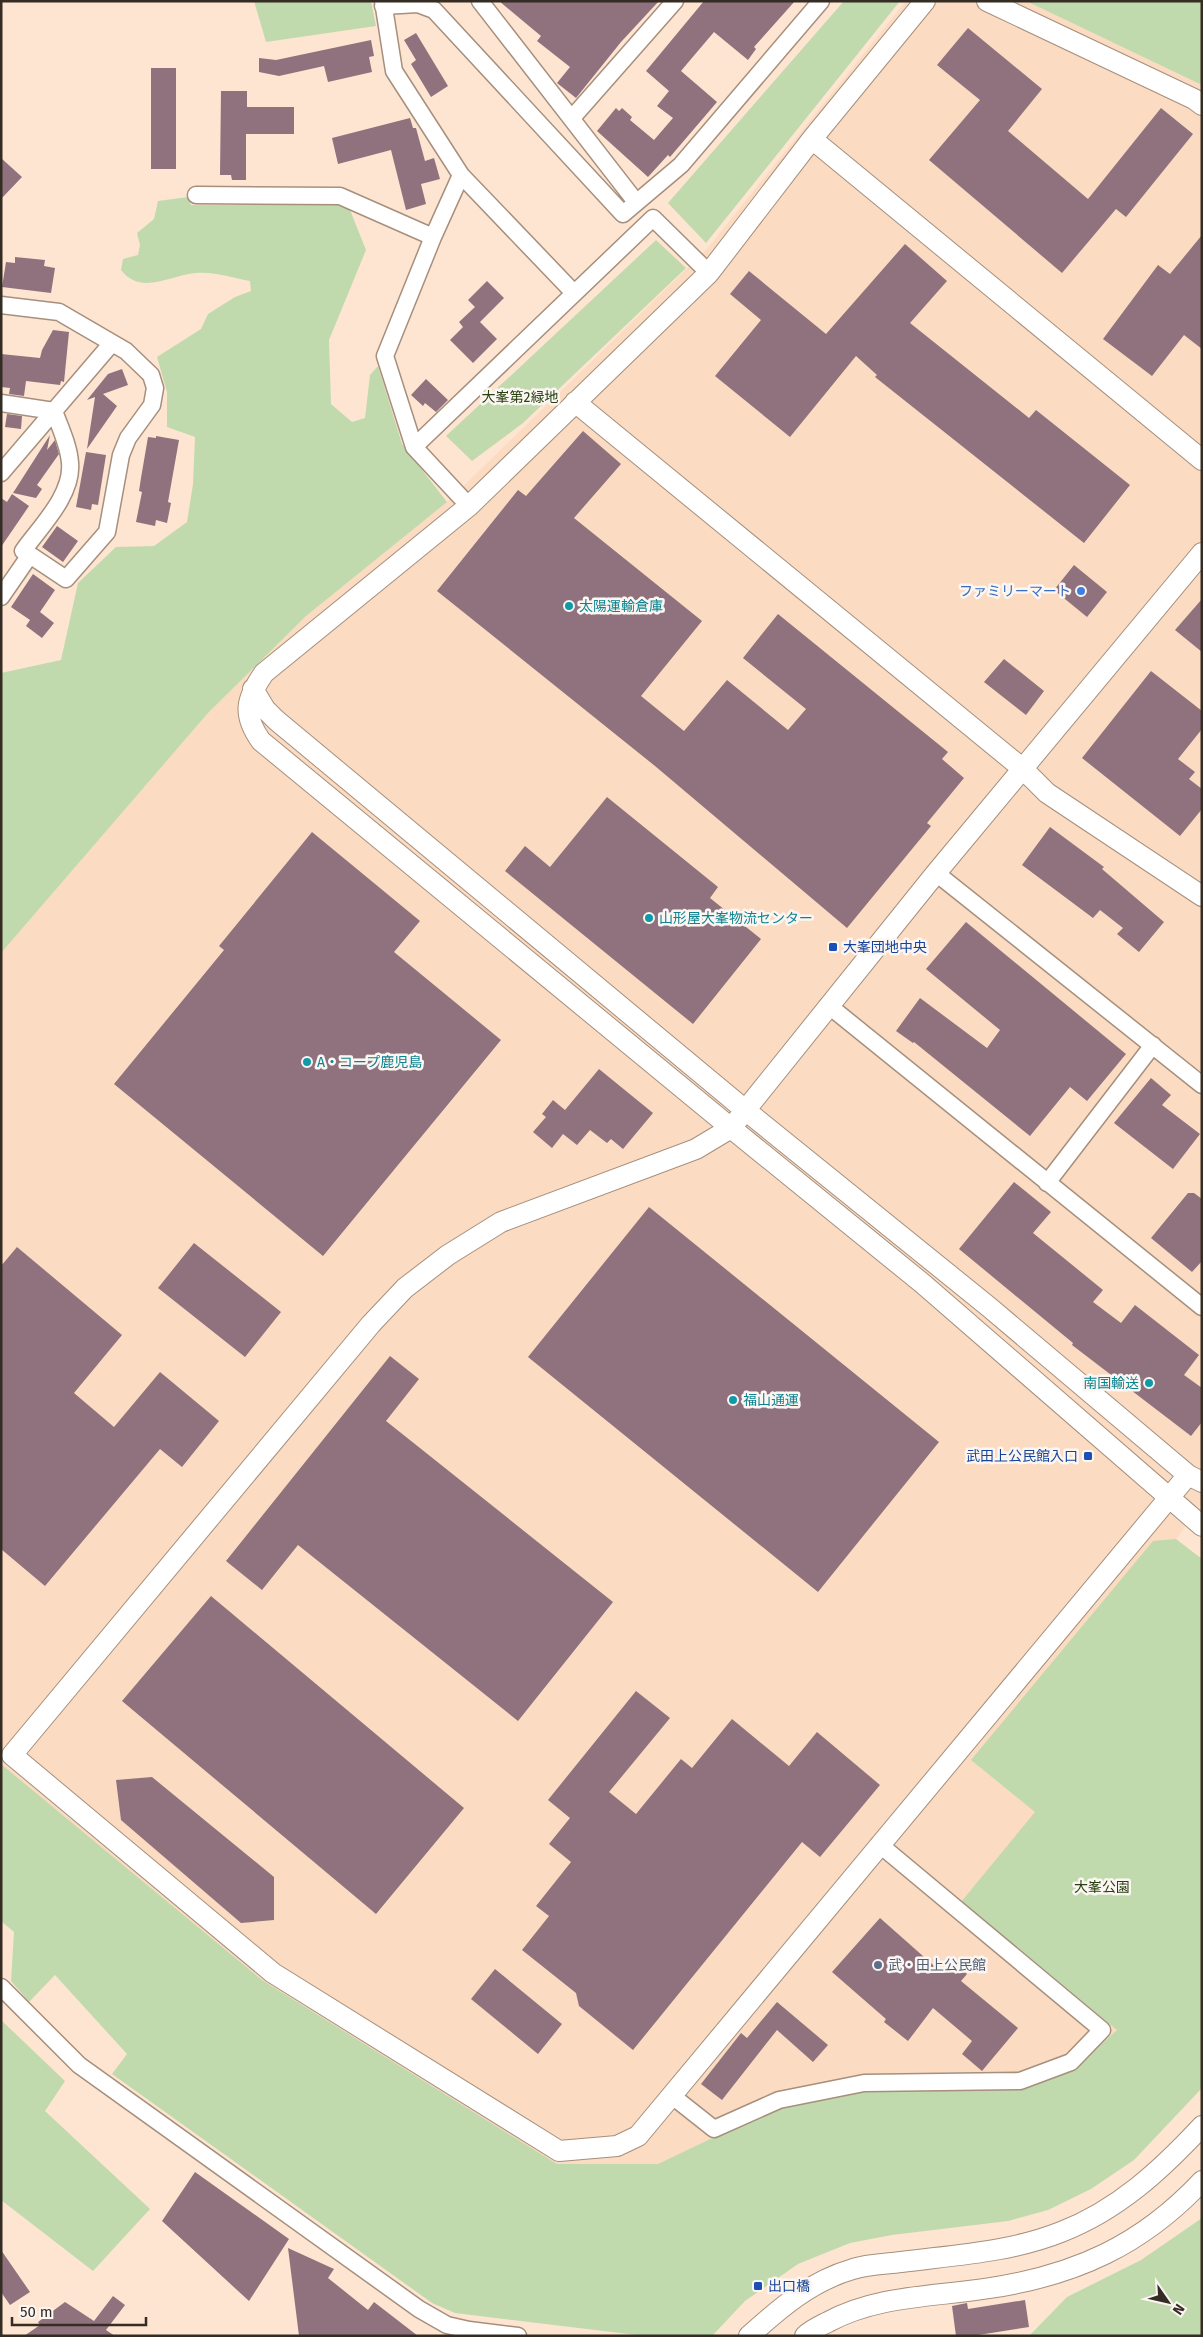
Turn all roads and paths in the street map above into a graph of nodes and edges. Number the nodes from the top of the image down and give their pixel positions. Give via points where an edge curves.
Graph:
1 (480, 1) edge
2 (675, 1) edge
3 (821, 1) edge
4 (925, 1) edge
5 (987, 1) edge
6 (383, 4) edge
7 (1202, 104) edge
8 (572, 118) junction
9 (812, 139) junction
10 (461, 175) junction
11 (196, 196) dead end
12 (636, 202) junction
13 (433, 237) junction
14 (709, 273) junction
15 (574, 293) junction
16 (1, 305) edge
17 (112, 343) junction
18 (575, 402) junction
19 (1, 403) edge
20 (54, 411) junction
21 (414, 447) junction
22 (1202, 460) edge
23 (1, 473) edge
24 (469, 506) junction
25 (1202, 553) edge
26 (30, 555) junction
27 (1, 596) edge
28 (253, 689) junction
29 (1023, 769) junction
30 (936, 873) junction
31 (1202, 896) edge
32 (828, 1005) junction
33 (1153, 1045) junction
34 (1202, 1085) edge
35 (744, 1109) junction
36 (730, 1128) junction
37 (1046, 1183) junction
38 (1202, 1307) edge
39 (1195, 1478) edge
40 (1168, 1498) junction
41 (1202, 1526) edge
42 (879, 1844) junction
43 (1, 1987) edge
44 (672, 2095) junction
45 (1202, 2126) edge
46 (1202, 2181) edge
47 (518, 2336) edge
48 (749, 2336) edge
49 (805, 2336) edge

1 - 8 street
2 - 8 street
3 - 12 street via 681,165
4 - 9 street
5 - 7 street
6 - 10 street via 394,71
6 - 12 street via 418,4 434,10 623,214
8 - 12 street
9 - 14 street
9 - 22 street
10 - 13 street
10 - 15 street
11 - 13 street via 340,196
13 - 21 street via 385,356
14 - 15 street via 653,218
14 - 18 street
15 - 21 street
16 - 17 street via 60,312
17 - 20 street
17 - 26 street via 126,351 151,375 155,388 152,405 128,438 121,455 107,532 66,578
18 - 24 street
18 - 29 street
19 - 20 street
20 - 23 street
20 - 26 street via 70,464 68,480 62,497 23,551
21 - 24 street
24 - 28 street via 264,673
25 - 29 street
26 - 27 street
28 - 35 street via 276,720
28 - 36 street via 248,702 251,726 261,741
29 - 30 street
29 - 31 street via 1047,793
30 - 32 street
30 - 33 street
32 - 35 street
32 - 37 street
33 - 34 street
33 - 37 street
35 - 36 street
35 - 39 street
36 - 40 street via 922,1283
36 - 44 street via 696,1149 501,1222 448,1255 405,1288 371,1324 12,1755 273,1973 559,2151 617,2146 638,2136
37 - 38 street
39 - 40 street
40 - 41 street
40 - 42 street
42 - 44 street
42 - 44 street via 1102,2030 1071,2062 1020,2081 864,2083 779,2100 714,2129
43 - 47 street via 79,2065 419,2309 447,2325
45 - 48 street via 1136,2190 1105,2212 1061,2232 1010,2247 854,2268 820,2282 786,2302
46 - 49 street via 1181,2203 1138,2237 1092,2261 1015,2284 895,2298 843,2314

